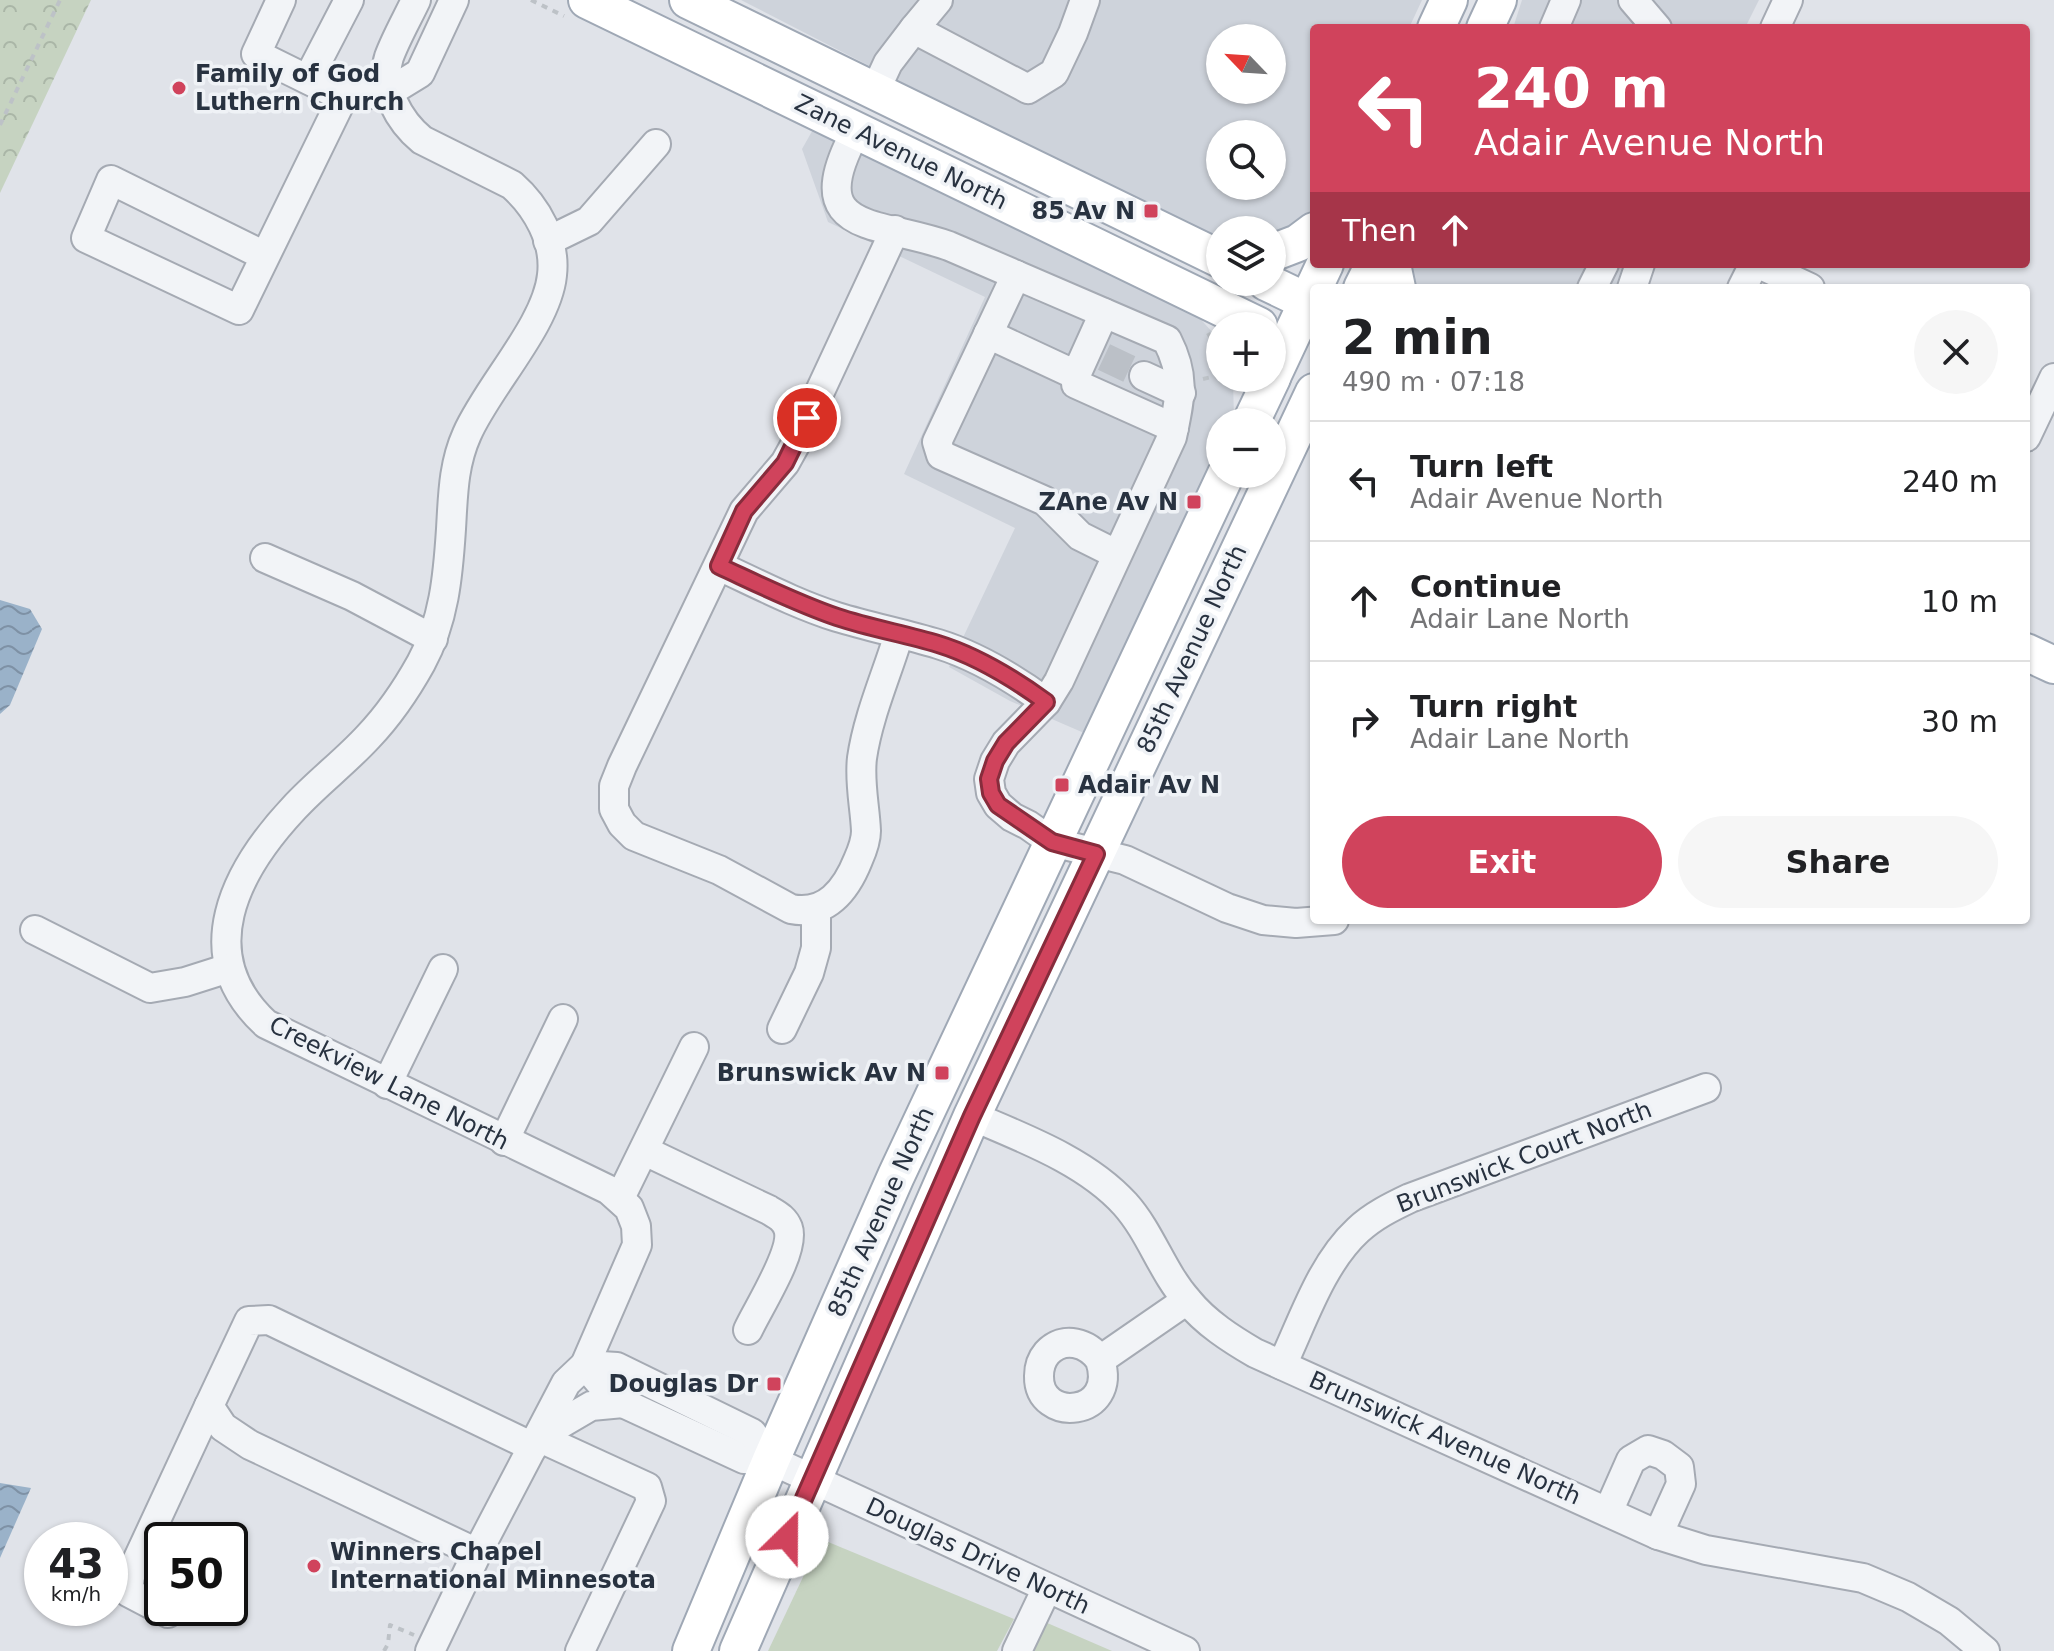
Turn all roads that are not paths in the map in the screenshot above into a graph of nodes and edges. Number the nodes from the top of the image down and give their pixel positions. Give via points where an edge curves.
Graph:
1 (281, 0) edge
2 (349, 0) edge
3 (416, 0) edge
4 (454, 0) edge
5 (587, 0) edge
6 (688, 0) edge
7 (938, 0) edge
8 (1085, 0) edge
9 (1449, 0) edge
10 (1498, 0) edge
11 (1566, 0) edge
12 (1633, 0) edge
13 (1788, 0) edge
14 (1438, 24) edge
15 (1487, 24) edge
16 (1556, 24) edge
17 (1654, 24) edge
18 (1777, 24) edge
19 (914, 29) junction
20 (308, 79) junction
21 (875, 91) junction
22 (389, 92) junction
23 (343, 97) junction
24 (856, 131) junction
25 (656, 144) dead end
26 (895, 230) junction
27 (1310, 234) edge
28 (548, 241) junction
29 (1286, 248) edge
30 (1206, 252) edge
31 (265, 256) junction
32 (1765, 268) edge
33 (1148, 273) junction
34 (1016, 275) junction
35 (1801, 284) edge
36 (1286, 292) edge
37 (1310, 304) edge
38 (1310, 305) edge
39 (1208, 312) edge
40 (1230, 312) edge
41 (1104, 313) junction
42 (988, 334) junction
43 (1286, 335) edge
44 (1076, 375) junction
45 (1144, 376) tunnel mouth
46 (2041, 389) edge
47 (1181, 393) junction
48 (1310, 400) edge
49 (2030, 424) edge
50 (1174, 428) junction
51 (1310, 447) edge
52 (1219, 488) edge
53 (1116, 554) junction
54 (265, 558) dead end
55 (719, 566) junction
56 (899, 634) junction
57 (433, 639) junction
58 (2030, 654) edge
59 (1186, 664) junction
60 (2054, 665) edge
61 (1046, 702) junction
62 (1052, 842) junction
63 (1096, 854) junction
64 (816, 909) junction
65 (1310, 922) edge
66 (35, 930) dead end
67 (229, 968) junction
68 (443, 969) dead end
69 (563, 1019) dead end
70 (782, 1029) dead end
71 (694, 1047) dead end
72 (387, 1084) junction
73 (1706, 1088) dead end
74 (972, 1116) junction
75 (504, 1141) junction
76 (645, 1151) junction
77 (620, 1198) junction
78 (1187, 1300) junction
79 (748, 1330) dead end
80 (1100, 1360) dead end
81 (585, 1365) junction
82 (1282, 1365) junction
83 (623, 1403) junction
84 (209, 1406) junction
85 (535, 1442) junction
86 (771, 1460) junction
87 (812, 1480) junction
88 (1608, 1512) junction
89 (155, 1522) edge
90 (1658, 1535) junction
91 (144, 1546) edge
92 (477, 1553) junction
93 (1047, 1588) junction
94 (144, 1600) edge
95 (432, 1647) edge
96 (580, 1651) edge
97 (691, 1651) edge
98 (738, 1651) edge
99 (1017, 1651) edge
100 (1185, 1651) edge
101 (1985, 1651) edge

1 - 20 street via 256,54
2 - 20 street
3 - 22 street via 387,60
4 - 22 street via 420,73
5 - 24 main road, Zane Avenue North
6 - 21 main road, Zane Avenue North
7 - 19 street
8 - 19 street via 1054,73 1028,89
9 - 14 main road
10 - 15 main road
11 - 16 street
12 - 17 street
13 - 18 street
19 - 21 street
20 - 23 street
21 - 30 main road, Zane Avenue North
22 - 23 street
22 - 28 street, Creekview Lane North via 422,140 524,196
23 - 31 street
24 - 26 street via 836,173 838,201 864,224
24 - 33 main road, Zane Avenue North
25 - 28 street via 589,221
26 - 34 street
26 - 55 street via 795,445 744,511
27 - 29 main road
28 - 57 street, Creekview Lane North via 553,272 549,293 481,406 457,460 446,589
31 - 31 street via 239,310 86,238 111,180
32 - 35 street
33 - 39 main road via 1194,298
33 - 40 main road, Zane Avenue North
34 - 41 street
34 - 42 street
36 - 37 main road
38 - 43 main road
41 - 44 street via 1096,353
41 - 47 street via 1167,340 1181,377
42 - 44 street
42 - 53 street via 937,442 941,455 1045,501 1080,536
44 - 50 street via 1076,384
45 - 47 street
46 - 49 street
47 - 50 street
48 - 59 main road, 85th Avenue North
50 - 53 street
51 - 59 main road via 1221,626
52 - 62 main road, 85th Avenue North
53 - 61 street
54 - 57 street
55 - 56 street via 805,605
55 - 64 street via 622,766 614,786 614,809 634,836 719,870 791,909
56 - 61 street via 983,662
56 - 64 street via 862,759 863,847 842,891
57 - 67 street, Creekview Lane North via 389,713 295,807 253,860 229,910
58 - 60 main road
59 - 63 main road, 85th Avenue North
61 - 62 street via 1006,743 989,779 998,805
62 - 63 street
62 - 86 main road, 85th Avenue North via 865,1243
63 - 65 street via 1125,860 1263,920
63 - 74 main road, 85th Avenue North
64 - 70 street via 816,948 809,973
66 - 67 street via 150,988
67 - 72 street, Creekview Lane North via 248,1007 266,1024
68 - 72 street
69 - 75 street
71 - 76 street
72 - 75 street, Creekview Lane North
73 - 82 street, Brunswick Court North via 1382,1212 1336,1255
74 - 78 street, Brunswick Avenue North via 1096,1179 1124,1203
74 - 87 main road, 85th Avenue North
75 - 77 street, Creekview Lane North
76 - 77 street
76 - 79 street via 782,1218 790,1238
77 - 81 street via 636,1226 637,1245
78 - 80 street
78 - 82 street, Brunswick Avenue North via 1231,1339
81 - 83 street, Douglas Drive North
81 - 85 street via 566,1383
81 - 86 street, Douglas Drive North via 617,1367 752,1433
82 - 88 street, Brunswick Avenue North
83 - 85 street via 591,1406
83 - 86 street, Douglas Drive North via 744,1459
84 - 85 street via 249,1321 269,1320
84 - 89 street
84 - 92 street via 223,1427 250,1445
85 - 92 street
85 - 96 street via 647,1487 651,1501
86 - 87 street, Douglas Drive North
86 - 97 main road, 85th Avenue North
87 - 93 street, Douglas Drive North
87 - 98 main road, 85th Avenue North
88 - 90 street, Brunswick Avenue North
88 - 90 street via 1631,1460 1648,1450 1663,1455 1679,1467 1681,1484
90 - 101 street, Brunswick Avenue North via 1706,1550 1863,1578 1949,1621
91 - 94 street via 128,1592
92 - 95 street
93 - 99 street
93 - 100 street, Douglas Drive North

